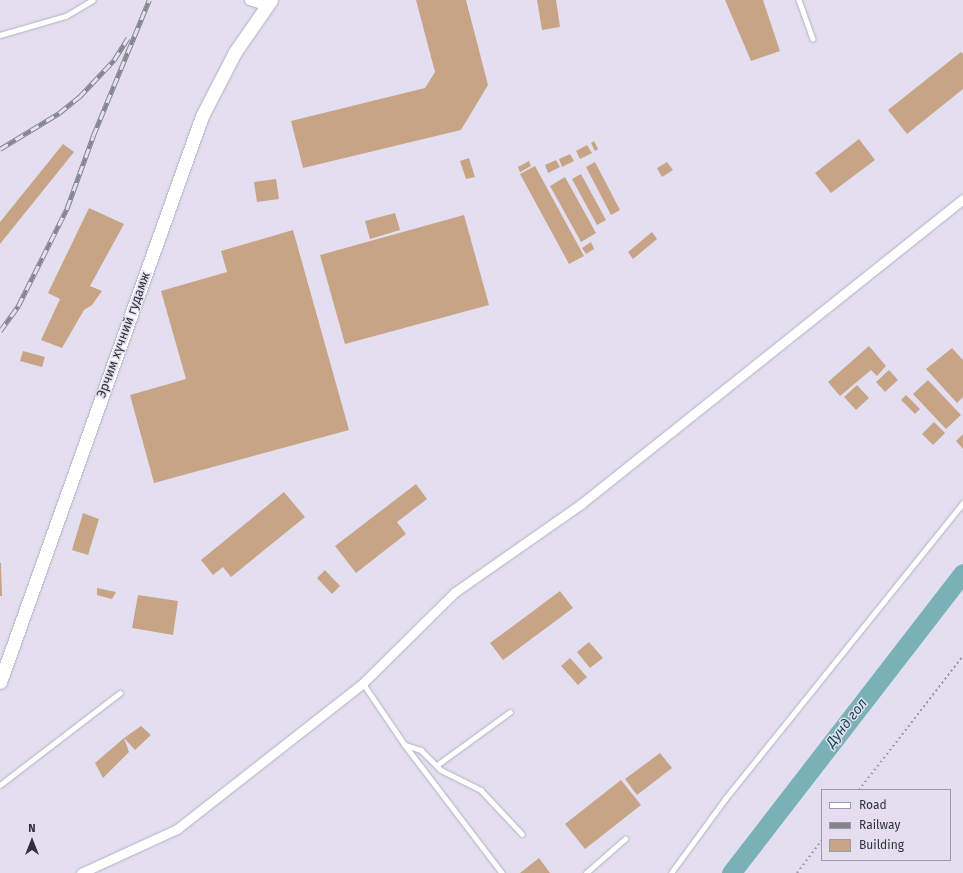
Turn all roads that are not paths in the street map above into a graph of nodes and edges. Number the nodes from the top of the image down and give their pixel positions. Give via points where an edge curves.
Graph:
1 (93, 0) edge
2 (249, 0) edge
3 (799, 0) edge
4 (269, 3) edge
5 (0, 35) edge
6 (813, 39) dead end
7 (963, 199) edge
8 (963, 503) edge
9 (0, 682) edge
10 (363, 683) junction
11 (120, 693) dead end
12 (510, 712) dead end
13 (405, 745) junction
14 (437, 765) junction
15 (0, 785) edge
16 (522, 834) dead end
17 (625, 839) dead end
18 (81, 873) edge
19 (502, 873) edge
20 (586, 873) edge
21 (671, 873) edge

1 - 5 lane via 66,16
2 - 4 street
3 - 6 lane
4 - 9 main road, Эрчим хүчний гудамж via 235,52 202,116
7 - 10 street via 582,504 455,592
8 - 21 lane via 725,799
10 - 13 lane
10 - 18 street via 177,829
11 - 15 lane
12 - 14 lane
13 - 14 lane via 421,750
13 - 19 lane
14 - 16 lane via 481,790
17 - 20 lane

